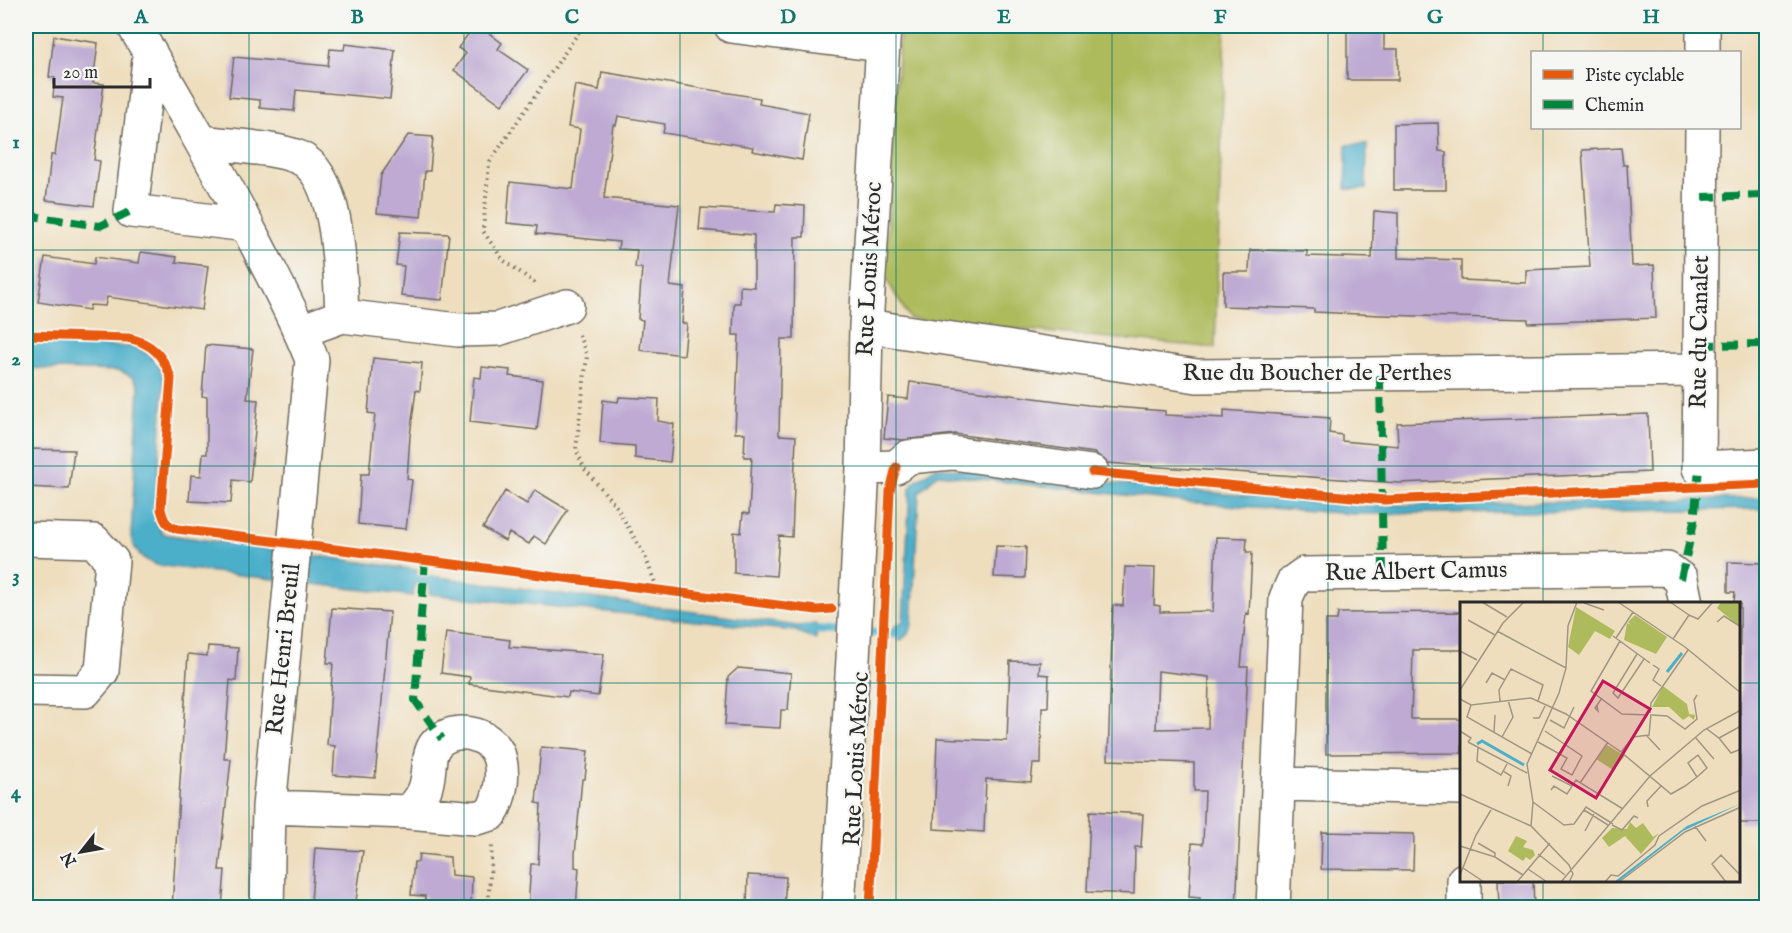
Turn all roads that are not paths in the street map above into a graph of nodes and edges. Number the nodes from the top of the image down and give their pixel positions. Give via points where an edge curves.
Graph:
1 (731, 26) edge
2 (1703, 26) edge
3 (883, 35) edge
4 (142, 39) edge
5 (1703, 51) edge
6 (1702, 129) edge
7 (202, 142) junction
8 (247, 225) junction
9 (567, 306) road end
10 (342, 316) junction
11 (866, 326) junction
12 (301, 331) junction
13 (1699, 370) junction
14 (1767, 465) edge
15 (863, 468) junction
16 (1092, 472) dead end
17 (26, 540) edge
18 (1686, 602) edge
19 (26, 690) edge
20 (1279, 784) junction
21 (1460, 788) edge
22 (269, 807) junction
23 (408, 812) junction
24 (1464, 882) edge
25 (267, 908) edge
26 (838, 908) edge
27 (1274, 908) edge
28 (1464, 908) edge

1 - 3 street
2 - 5 street
3 - 11 street, Rue Louis Méroc
4 - 7 street, Rue Henri Breuil
4 - 8 street, Rue Henri Breuil via 131,211
6 - 13 street, Rue du Canalet
7 - 8 street, Rue Henri Breuil
7 - 10 street via 300,158 320,176 338,240
8 - 12 street, Rue Henri Breuil
9 - 10 street via 498,329 458,330
10 - 12 street
11 - 13 street, Rue du Boucher de Perthes via 1197,376
11 - 15 street, Rue Louis Méroc
12 - 22 street, Rue Henri Breuil via 312,360
13 - 14 street, Rue du Canalet via 1699,468
15 - 16 street via 896,466 908,457 952,453
15 - 26 street, Rue Louis Méroc
17 - 19 street via 94,541 112,561 102,671 85,691
18 - 20 street, Rue Albert Camus via 1681,579 1667,569 1304,574 1293,582 1286,598
20 - 21 street
20 - 27 street, Rue Albert Camus
22 - 23 street
22 - 25 street, Rue Henri Breuil
23 - 23 street via 476,818 492,813 500,798 500,759 489,741 466,732 441,739 431,750 427,789
24 - 28 street

